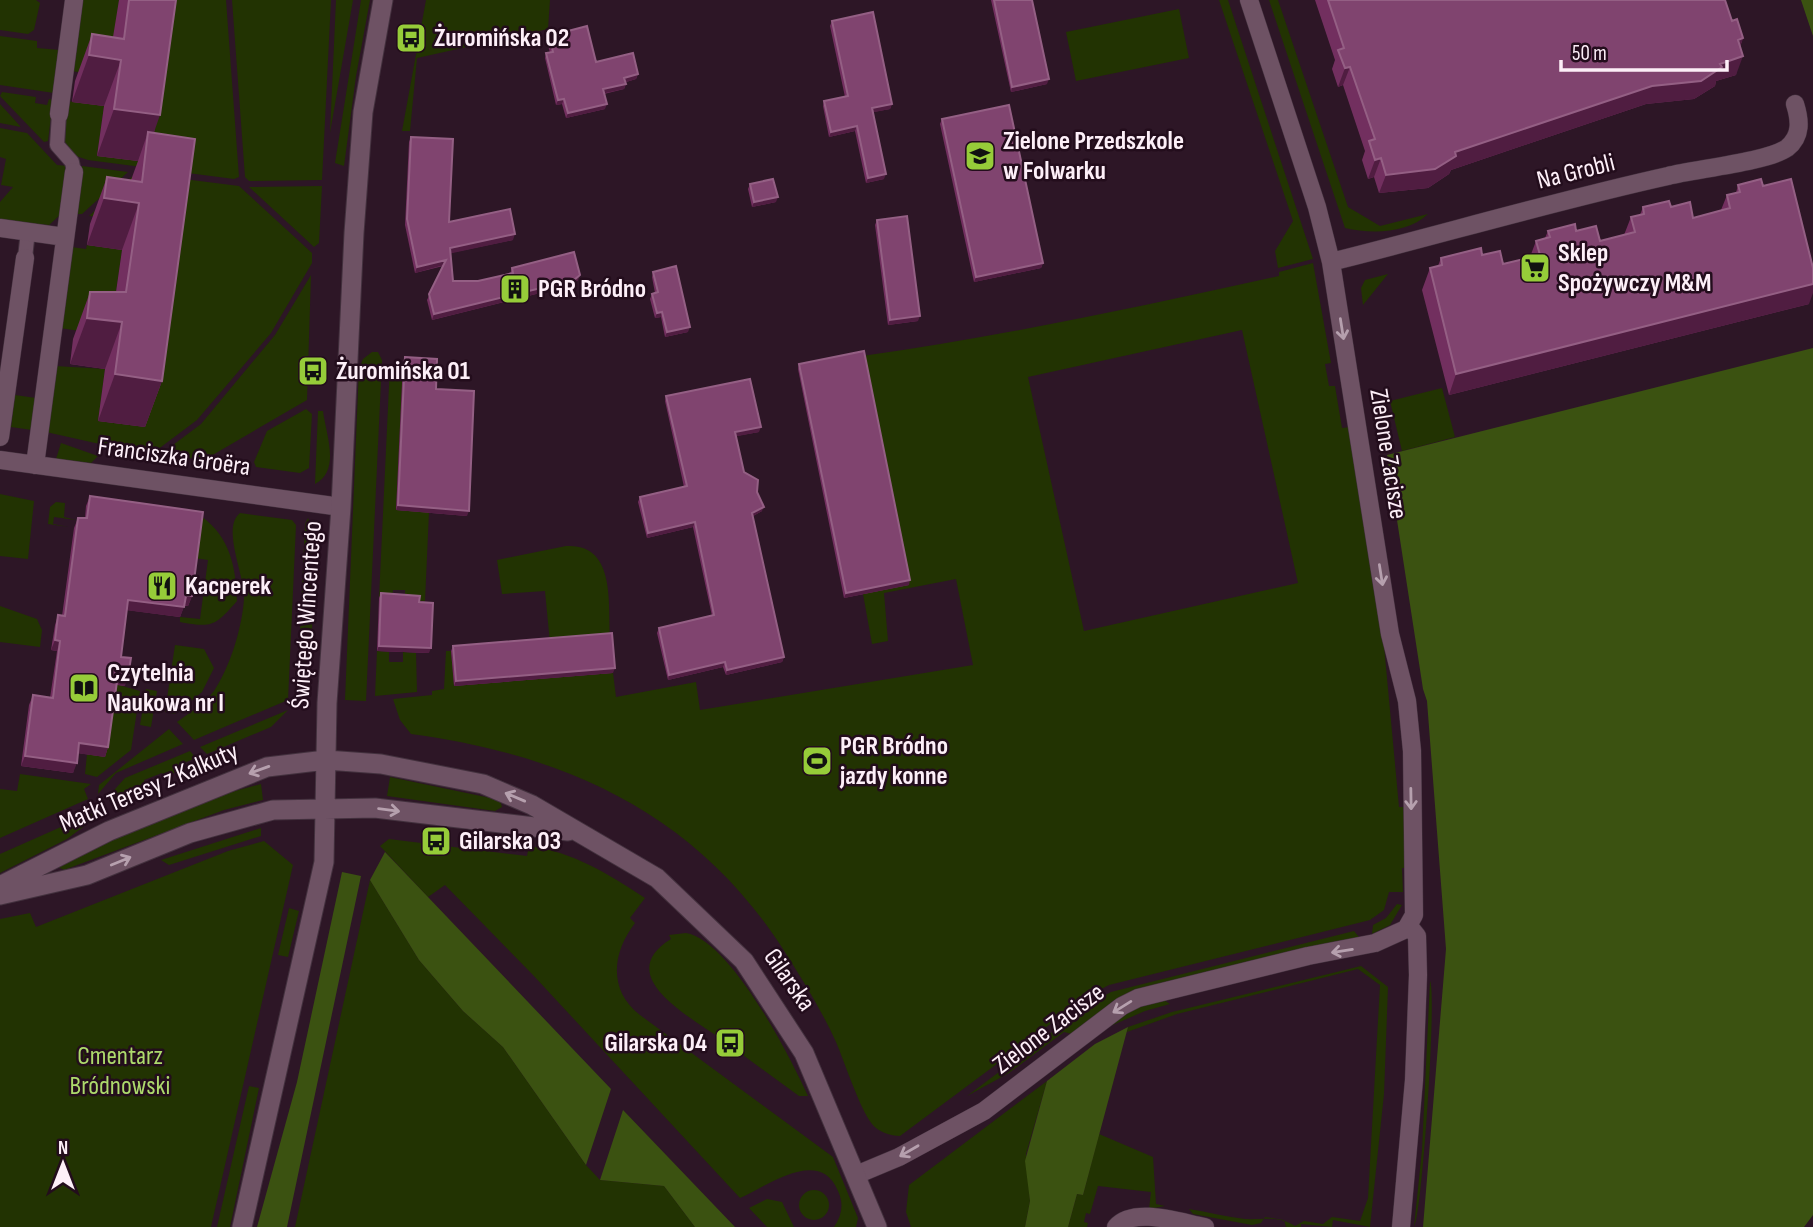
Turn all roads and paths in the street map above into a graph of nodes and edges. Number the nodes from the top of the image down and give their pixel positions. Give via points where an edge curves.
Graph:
1 (74, 0) edge
2 (383, 0) edge
3 (1250, 0) edge
4 (1795, 104) dead end
5 (59, 114) joint
6 (74, 172) joint
7 (0, 228) edge
8 (28, 232) junction
9 (65, 237) junction
10 (25, 258) joint
11 (1331, 262) junction
12 (8, 317) edge
13 (0, 437) edge
14 (0, 460) edge
15 (35, 465) junction
16 (341, 507) junction
17 (326, 760) junction
18 (325, 808) junction
19 (573, 831) junction
20 (0, 886) edge
21 (0, 895) edge
22 (1409, 926) junction
23 (856, 1175) junction
24 (242, 1227) edge
25 (877, 1227) edge
26 (1116, 1227) edge
27 (1205, 1227) edge
28 (1401, 1227) edge

1 - 5 street
2 - 16 street, Świętego Wincentego via 362,125
3 - 11 street, Zielone Zacisze
4 - 11 street, Na Grobli via 1799,131 1784,150 1767,156 1667,176
5 - 6 street via 57,145 72,162
6 - 9 street
7 - 8 street
8 - 9 street
8 - 10 street
9 - 15 street
10 - 12 street
11 -> 22 street, Zielone Zacisze via 1390,634 1407,701 1416,897
12 - 13 street
14 - 15 street, Franciszka Groëra
15 - 16 street, Franciszka Groëra
16 - 17 street, Świętego Wincentego
17 - 18 street, Świętego Wincentego
19 -> 17 street, Gilarska via 532,805 484,784 381,764
17 -> 20 street, Matki Teresy z Kalkuty via 267,767 108,831
18 -> 19 street, Gilarska via 375,808
21 -> 18 street via 86,875 238,817
18 - 24 street, Świętego Wincentego via 322,873
19 - 23 street, Gilarska via 657,878 744,961 804,1053
22 -> 23 street, Zielone Zacisze via 1375,943 1138,998 984,1111
22 - 28 street, Zielone Zacisze via 1417,936 1418,975
23 - 25 street, Gilarska
26 - 27 street via 1137,1217

